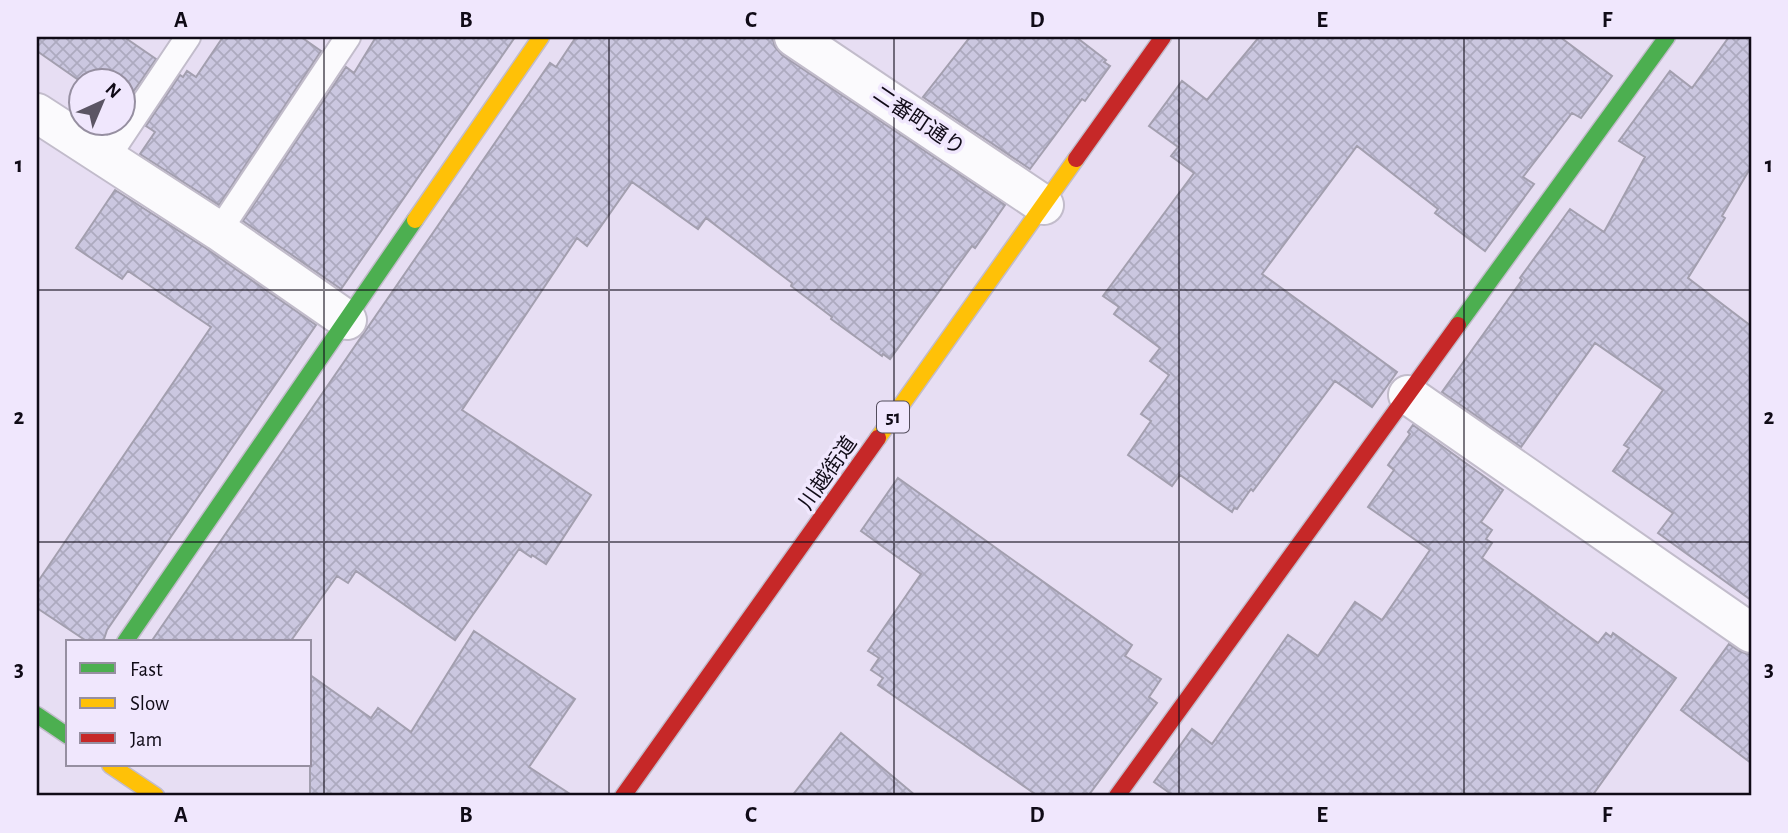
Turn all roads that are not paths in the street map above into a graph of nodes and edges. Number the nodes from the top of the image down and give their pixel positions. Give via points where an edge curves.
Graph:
1 (188, 37) edge
2 (348, 37) edge
3 (541, 37) edge
4 (794, 37) edge
5 (1164, 37) edge
6 (1667, 37) edge
7 (37, 113) edge
8 (107, 158) junction
9 (1044, 205) junction
10 (219, 231) junction
11 (347, 320) junction
12 (1408, 395) junction
13 (1751, 633) edge
14 (126, 640) edge
15 (111, 766) edge
16 (156, 796) edge
17 (623, 796) edge
18 (1117, 796) edge

1 - 8 lane
2 - 10 lane
3 - 11 street
4 - 9 street, 二番町通り
5 - 9 street, 川越街道 / 51
6 - 12 street
7 - 8 street
8 - 10 street
9 - 17 street, 川越街道 / 51
10 - 11 street
11 - 14 street
12 - 13 street
12 - 18 street
15 - 16 street

